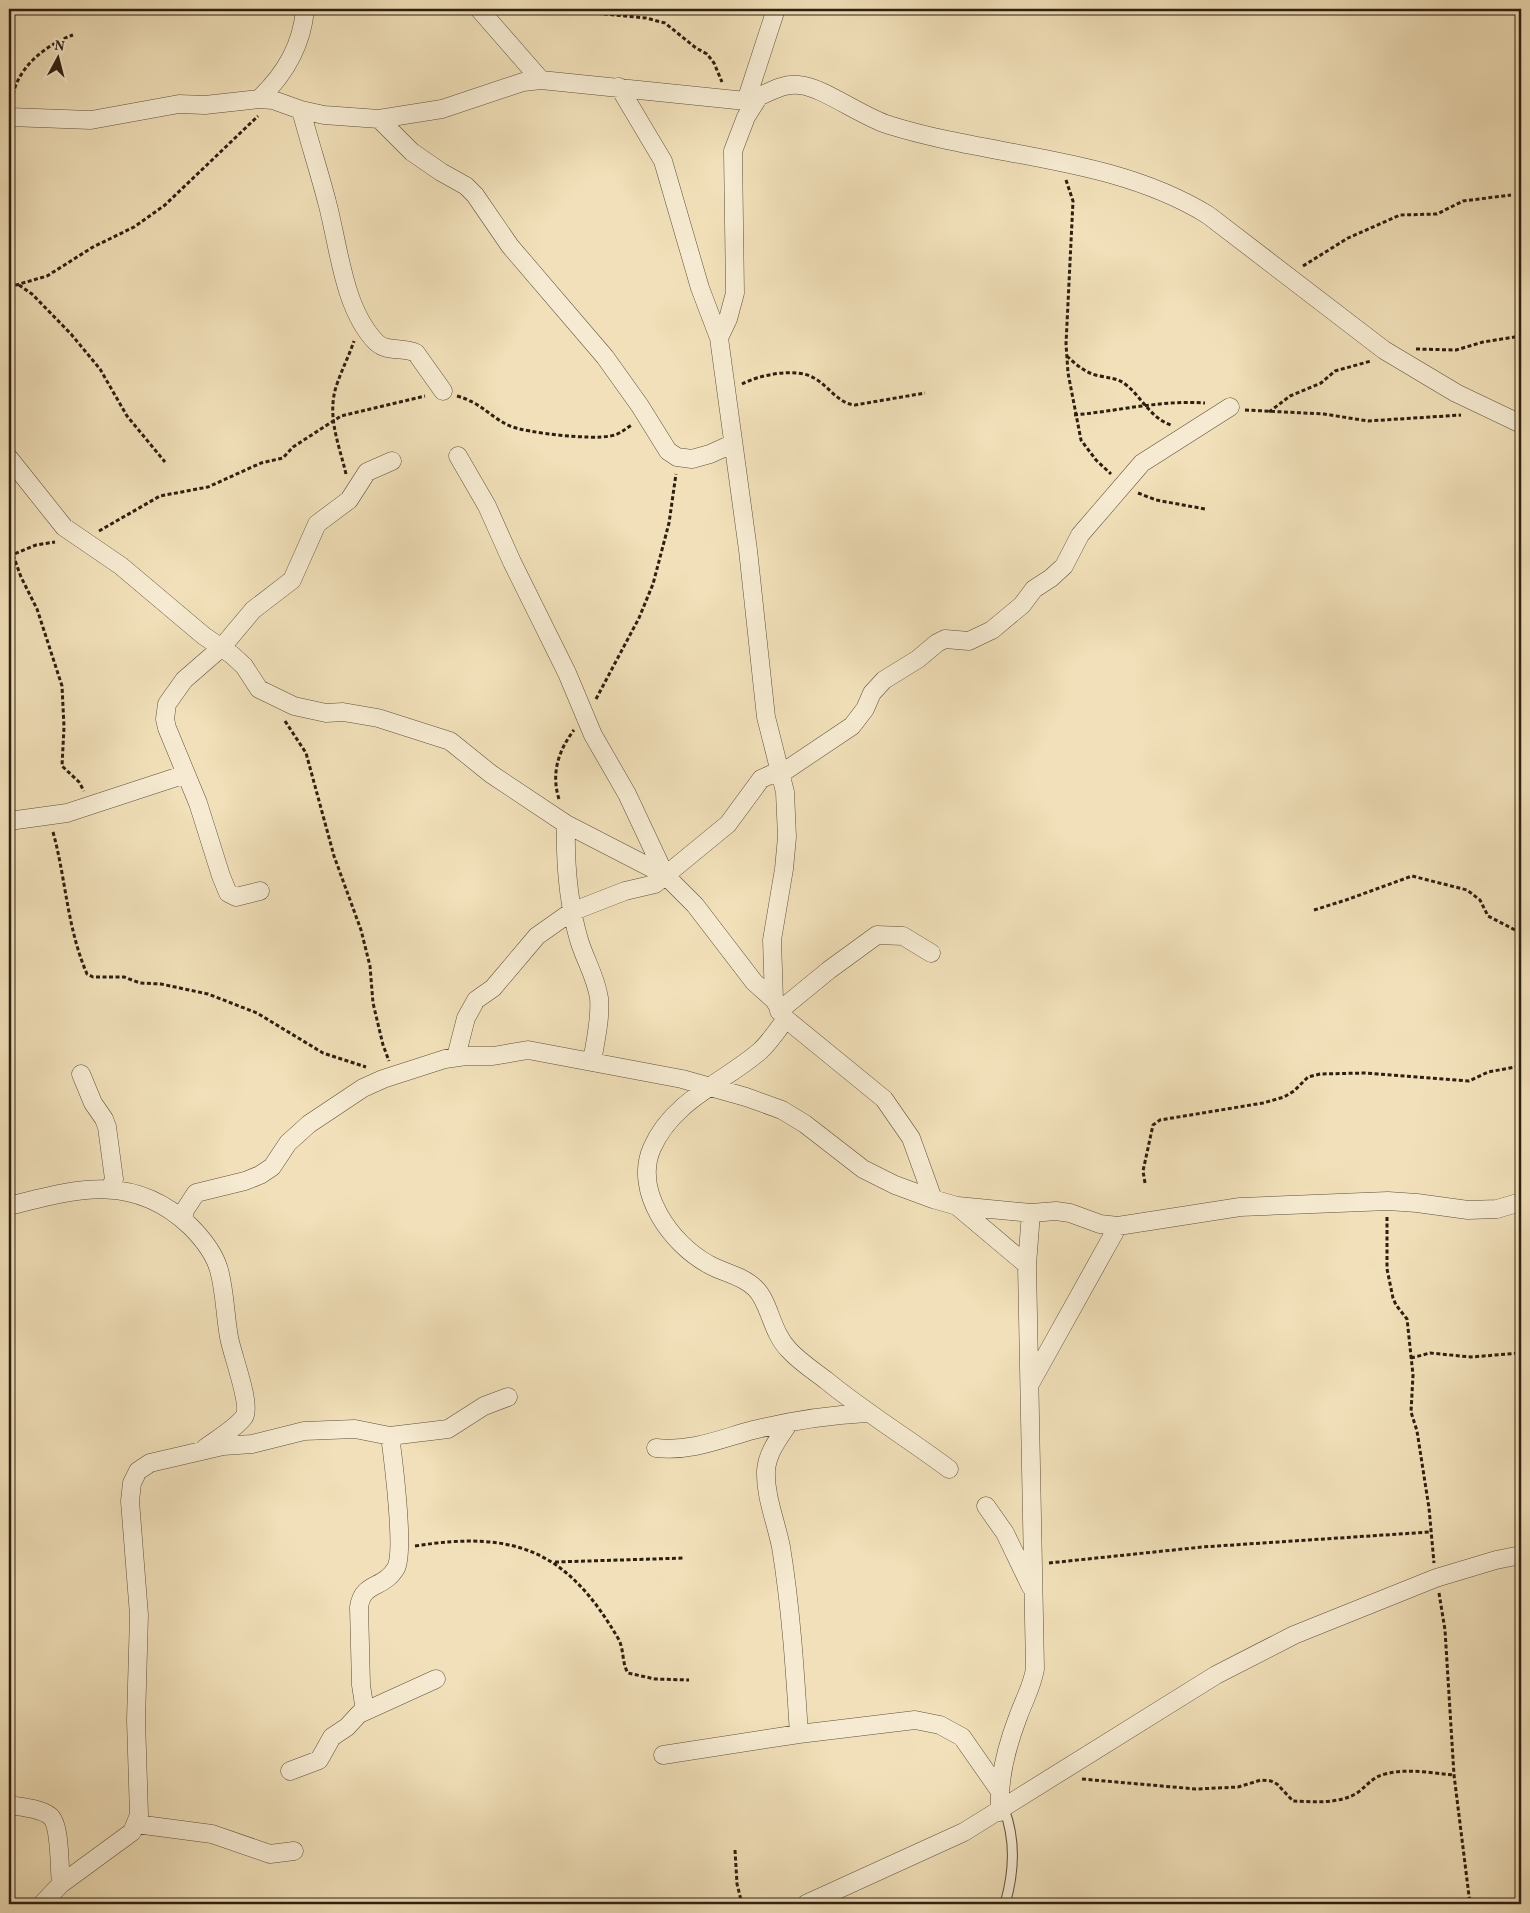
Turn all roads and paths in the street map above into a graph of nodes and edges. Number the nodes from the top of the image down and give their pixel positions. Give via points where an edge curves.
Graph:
1 (305, 9) edge
2 (479, 9) edge
3 (552, 9) edge
4 (776, 9) edge
5 (73, 35) dead end
6 (541, 80) junction
7 (619, 88) junction
8 (727, 98) junction
9 (266, 100) junction
10 (752, 100) junction
11 (301, 110) junction
12 (11, 117) edge
13 (378, 119) junction
14 (1057, 162) junction
15 (1511, 195) dead end
16 (1293, 279) junction
17 (18, 285) junction
18 (9, 287) edge
19 (359, 318) junction
20 (719, 338) junction
21 (1066, 356) junction
22 (443, 390) junction
23 (925, 393) dead end
24 (725, 394) junction
25 (1145, 404) junction
26 (1230, 407) junction
27 (1074, 415) junction
28 (1462, 415) dead end
29 (648, 418) junction
30 (333, 420) junction
31 (1521, 424) edge
32 (1190, 433) junction
33 (732, 444) junction
34 (458, 456) dead end
35 (9, 458) edge
36 (678, 458) junction
37 (165, 462) dead end
38 (392, 462) dead end
39 (1123, 484) junction
40 (353, 496) junction
41 (1205, 509) dead end
42 (81, 538) junction
43 (11, 556) edge
44 (222, 647) junction
45 (271, 696) junction
46 (584, 716) junction
47 (782, 773) junction
48 (186, 774) junction
49 (86, 807) junction
50 (49, 817) junction
51 (9, 821) edge
52 (566, 824) junction
53 (665, 875) junction
54 (260, 891) dead end
55 (1314, 910) dead end
56 (571, 912) junction
57 (1521, 933) edge
58 (931, 953) dead end
59 (780, 1010) junction
60 (456, 1057) junction
61 (592, 1062) junction
62 (1521, 1066) edge
63 (368, 1068) dead end
64 (81, 1074) dead end
65 (395, 1074) junction
66 (708, 1086) junction
67 (1145, 1183) dead end
68 (110, 1190) junction
69 (933, 1199) junction
70 (1388, 1201) junction
71 (1521, 1202) edge
72 (9, 1206) edge
73 (957, 1206) junction
74 (1031, 1213) junction
75 (183, 1220) junction
76 (1118, 1226) junction
77 (1027, 1265) junction
78 (1521, 1354) edge
79 (1411, 1358) junction
80 (1030, 1385) junction
81 (508, 1397) dead end
82 (867, 1413) junction
83 (789, 1423) junction
84 (390, 1436) junction
85 (656, 1448) dead end
86 (202, 1451) junction
87 (949, 1469) dead end
88 (986, 1506) dead end
89 (1430, 1532) junction
90 (399, 1548) junction
91 (1521, 1555) edge
92 (685, 1558) dead end
93 (555, 1562) junction
94 (1034, 1566) junction
95 (1436, 1578) junction
96 (1032, 1590) junction
97 (436, 1678) dead end
98 (689, 1680) dead end
99 (365, 1711) junction
100 (800, 1734) junction
101 (663, 1755) dead end
102 (290, 1771) dead end
103 (1057, 1775) junction
104 (1454, 1775) junction
105 (999, 1790) junction
106 (9, 1805) edge
107 (1002, 1810) junction
108 (136, 1824) junction
109 (735, 1850) dead end
110 (294, 1851) dead end
111 (61, 1884) junction
112 (42, 1904) edge
113 (742, 1904) edge
114 (806, 1904) edge
115 (1005, 1904) edge
116 (1470, 1904) edge

1 - 9 street via 295,51
2 - 6 street
3 - 8 path via 646,18 666,23 707,54 714,63
4 - 10 street
5 - 12 path via 36,56 14,89
6 - 7 street
6 - 13 street via 523,82 442,109
7 - 8 street
7 - 20 street via 663,161 700,288
8 - 10 street
9 - 11 street
9 - 12 street via 178,104 91,120
9 - 17 path via 165,205 134,227 93,247 47,276
10 - 14 street via 778,86 802,84 887,125
10 - 20 street via 733,151 735,293
11 - 13 street
11 - 19 street via 329,207 341,263
13 - 29 street via 412,152 466,186 510,246 605,357
14 - 16 street via 1111,175 1177,198 1208,215
14 - 21 path via 1073,201
15 - 16 path via 1463,201 1438,214 1400,215 1320,254 1304,264
16 - 31 street via 1384,350 1415,370
17 - 18 path
17 - 37 path via 32,294 71,334 100,369 127,416
19 - 22 street via 381,346 416,353
19 - 30 path via 350,355 336,384
20 - 24 street
21 - 25 path via 1080,368 1124,383
21 - 27 path
22 - 29 path via 478,404 512,427 548,432 609,436
22 - 30 path via 358,410
23 - 24 path via 846,404 809,375 771,374 751,379
24 - 33 street
25 - 26 path via 1172,402
25 - 27 path via 1110,412
25 - 32 path via 1161,421
26 - 28 path via 1257,412 1324,414 1368,421
26 - 32 street
27 - 39 path via 1080,440 1087,450
29 - 36 street via 662,443
30 - 40 path
30 - 42 path via 293,447 283,458 261,463 208,487 160,496
32 - 39 street via 1152,455
33 - 36 street via 692,459
33 - 47 street via 748,550 766,717
34 - 46 street via 483,499 553,642
35 - 42 street via 53,516
36 - 46 path via 670,523 653,584 640,618
38 - 40 street via 367,472
39 - 41 path via 1156,500
39 - 47 street via 1080,535 1064,566 1034,589 1022,605 992,630 969,641 937,642 918,659 884,680 852,726
40 - 44 street via 315,528 292,580 253,610
42 - 43 path via 36,545
42 - 44 street
43 - 49 path via 39,614 62,686 62,766 83,788
44 - 45 street via 244,666 259,689
44 - 48 street via 184,680 167,704 167,728
45 - 52 street via 294,706 378,718 421,734 439,736
45 - 65 path via 311,768 334,856 366,948 373,1003 383,1045
46 - 52 path via 564,743 556,772 557,794
46 - 53 street via 627,794
47 - 53 street via 761,779 728,824
47 - 59 street via 787,837 772,940
48 - 49 street
48 - 54 street via 228,893 236,897
49 - 50 street
50 - 51 street
50 - 63 path via 62,863 68,914 87,974 93,977 124,977 140,984 161,984 208,994 256,1013 323,1053
52 - 53 street
52 - 56 street
53 - 56 street via 655,884 625,891
53 - 59 street via 695,905 754,982
55 - 57 path via 1412,876 1466,890 1480,900 1488,916
56 - 60 street via 537,936 493,988 476,1000 466,1018
56 - 61 street via 599,1000
58 - 59 street via 903,936 877,935
59 - 66 street via 761,1050
59 - 69 street via 884,1099 912,1138
60 - 61 street via 493,1056 528,1050
60 - 65 street
61 - 66 street
62 - 67 path via 1488,1072 1469,1081 1365,1073 1320,1074 1308,1078 1284,1097 1160,1120 1153,1125 1144,1171
64 - 68 street via 107,1127 114,1179
65 - 75 street via 364,1088 309,1124 260,1175 196,1193 185,1210
66 - 69 street via 782,1110 863,1169
66 - 82 street via 659,1132 651,1151 649,1190 655,1208 688,1252 755,1288 775,1331 788,1349
68 - 72 street via 71,1190
68 - 75 street via 154,1200
69 - 73 street
70 - 71 street via 1468,1210 1497,1209
70 - 76 street via 1240,1206
70 - 79 path via 1387,1269 1396,1305 1407,1319
73 - 74 street
73 - 77 street
74 - 76 street via 1070,1213 1100,1224
74 - 77 street
75 - 86 street via 202,1238 219,1269 234,1362 246,1393 244,1417
76 - 80 street
77 - 80 street
78 - 79 path via 1471,1357 1430,1353
79 - 89 path via 1411,1412 1419,1443
80 - 94 street
81 - 84 street via 484,1406 448,1429
82 - 83 street
82 - 87 street
83 - 85 street via 694,1447 676,1450
83 - 100 street via 769,1456 766,1472 791,1624
84 - 86 street via 337,1428
84 - 90 street
86 - 108 street via 150,1463 138,1471 132,1483 130,1501 139,1615 136,1753 139,1797
88 - 96 street via 1005,1533
89 - 94 path via 1202,1547
89 - 95 path
90 - 93 path via 486,1541 523,1548
90 - 99 street via 398,1565 390,1576 361,1595 361,1685
91 - 95 street
92 - 93 path
93 - 98 path via 593,1601 620,1642 628,1673 655,1679
94 - 96 street
95 - 103 street via 1294,1635 1216,1675
95 - 104 path via 1445,1630
96 - 105 street via 1033,1684 1010,1742
97 - 99 street
99 - 102 street via 332,1737 319,1760
100 - 101 street
100 - 105 street via 915,1720 940,1725 962,1737
103 - 104 path via 1108,1783 1196,1789 1271,1781 1293,1801 1311,1802 1348,1798 1372,1778 1384,1774
103 - 107 street
104 - 116 path
105 - 107 street
106 - 111 street via 51,1816 57,1828
107 - 114 street via 948,1840
107 - 115 lane via 1013,1839 1012,1871
108 - 110 street via 212,1834 270,1854
108 - 111 street via 132,1832
109 - 113 path
111 - 112 street

